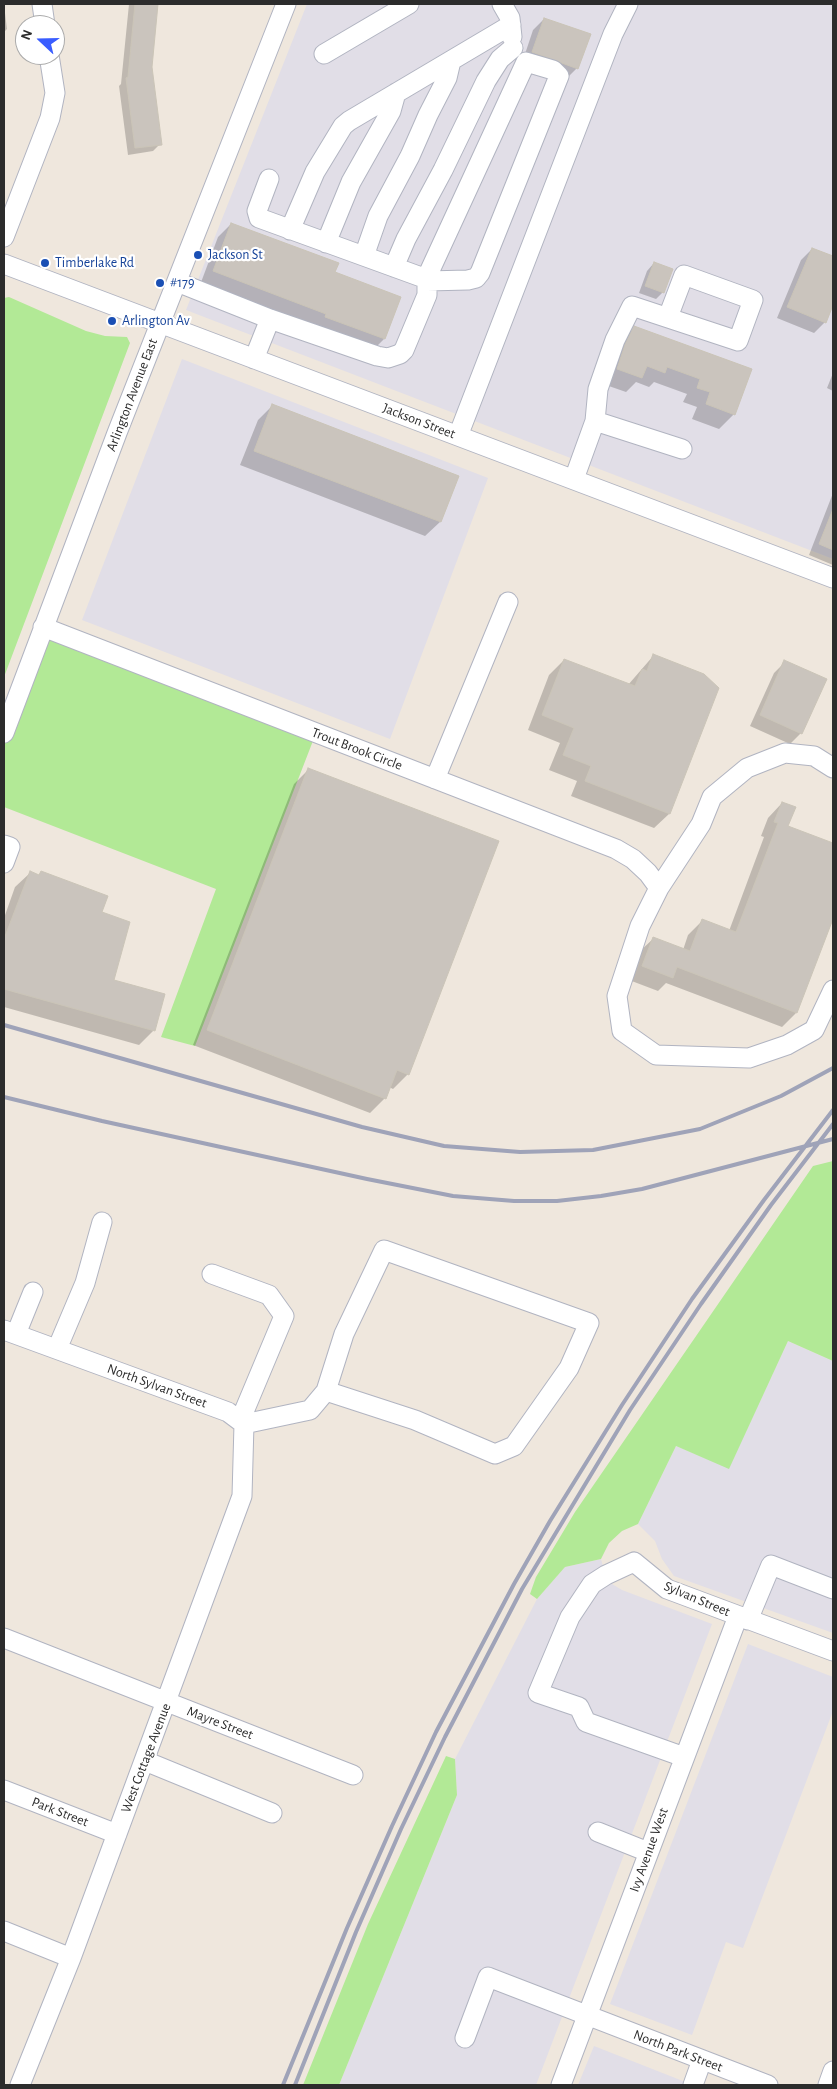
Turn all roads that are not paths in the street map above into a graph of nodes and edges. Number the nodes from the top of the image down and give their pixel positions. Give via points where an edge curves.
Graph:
1 (286, 4) edge
2 (502, 4) edge
3 (628, 4) edge
4 (402, 5) edge
5 (511, 25) junction
6 (513, 48) junction
7 (324, 54) dead end
8 (451, 61) junction
9 (526, 62) junction
10 (51, 65) edge
11 (396, 93) junction
12 (269, 179) dead end
13 (290, 230) junction
14 (4, 237) edge
15 (326, 243) junction
16 (364, 256) junction
17 (4, 264) edge
18 (394, 267) junction
19 (426, 280) junction
20 (177, 282) junction
21 (668, 317) junction
22 (270, 318) junction
23 (160, 324) junction
24 (254, 359) junction
25 (596, 421) junction
26 (458, 436) junction
27 (682, 449) dead end
28 (574, 479) junction
29 (833, 578) edge
30 (508, 602) dead end
31 (43, 627) junction
32 (4, 733) edge
33 (833, 768) edge
34 (435, 779) junction
35 (659, 888) junction
36 (833, 990) edge
37 (102, 1222) dead end
38 (212, 1274) dead end
39 (33, 1292) dead end
40 (10, 1332) edge
41 (58, 1350) junction
42 (326, 1391) junction
43 (242, 1423) junction
44 (833, 1589) edge
45 (743, 1618) junction
46 (4, 1638) edge
47 (833, 1651) edge
48 (168, 1702) junction
49 (684, 1757) junction
50 (145, 1761) junction
51 (353, 1775) dead end
52 (4, 1790) edge
53 (272, 1813) dead end
54 (598, 1832) dead end
55 (117, 1834) junction
56 (648, 1852) junction
57 (4, 1931) edge
58 (71, 1958) junction
59 (588, 2016) junction
60 (465, 2038) dead end
61 (702, 2060) junction
62 (833, 2071) edge
63 (20, 2085) edge
64 (561, 2085) edge
65 (693, 2085) edge
66 (768, 2085) edge
67 (828, 2085) edge

1 - 20 street, Arlington Avenue East
2 - 5 street
3 - 26 street via 613,34
4 - 7 street
5 - 6 street
5 - 8 street
6 - 9 street via 514,53
6 - 18 street via 500,59 486,81
8 - 11 street
8 - 16 street via 447,78 378,216
9 - 19 street
9 - 19 street via 553,70 559,76 486,260 480,273 472,280
10 - 14 street via 55,93 50,118
11 - 13 street via 343,126 316,172
11 - 15 street via 391,110 351,182
12 - 13 street via 257,214 262,220
13 - 15 street
15 - 16 street
16 - 18 street
17 - 23 street, Jackson Street
18 - 19 street
19 - 22 street via 427,295 407,345 400,354 388,358
20 - 22 street
20 - 23 street, Arlington Avenue East
21 - 21 street via 738,341 753,300 684,275
21 - 25 street via 632,306 615,340 598,389
22 - 24 street
23 - 24 street, Jackson Street
23 - 31 street, Arlington Avenue East
24 - 26 street, Jackson Street
25 - 27 street
25 - 28 street
26 - 28 street, Jackson Street
28 - 29 street, Jackson Street
30 - 34 street
31 - 32 street, Arlington Avenue East
31 - 34 street, Trout Brook Circle
33 - 35 street via 814,756 785,753 747,768 712,798 701,824
34 - 35 street, Trout Brook Circle via 616,849 633,858
35 - 36 street via 640,926 617,996 622,1031 656,1055 749,1058 787,1045 814,1030
37 - 41 street via 85,1283
38 - 43 street via 269,1295 284,1316
39 - 40 street
40 - 41 street, North Sylvan Street
41 - 43 street, North Sylvan Street via 228,1412
42 - 42 street via 415,1420 495,1454 514,1446 569,1368 589,1323 384,1250 344,1334
42 - 43 street via 310,1410
43 - 48 street, West Cottage Avenue via 242,1496
44 - 45 street, Ivy Avenue West via 771,1565
45 - 47 street
45 - 49 street, Ivy Avenue West
45 - 49 street, Sylvan Street via 667,1589 634,1562 592,1584 570,1617 538,1693 579,1707 586,1722
46 - 48 street, Mayre Street
48 - 50 street, West Cottage Avenue
48 - 51 street, Mayre Street
49 - 56 street, Ivy Avenue West
50 - 53 street
50 - 55 street, West Cottage Avenue
52 - 55 street, Park Street
54 - 56 street
55 - 58 street, West Cottage Avenue
56 - 59 street, Ivy Avenue West
57 - 58 street
58 - 63 street, West Cottage Avenue
59 - 60 street, North Park Street via 488,1977
59 - 61 street, North Park Street
59 - 64 street, Ivy Avenue West
61 - 65 street
61 - 66 street, North Park Street
62 - 67 street

